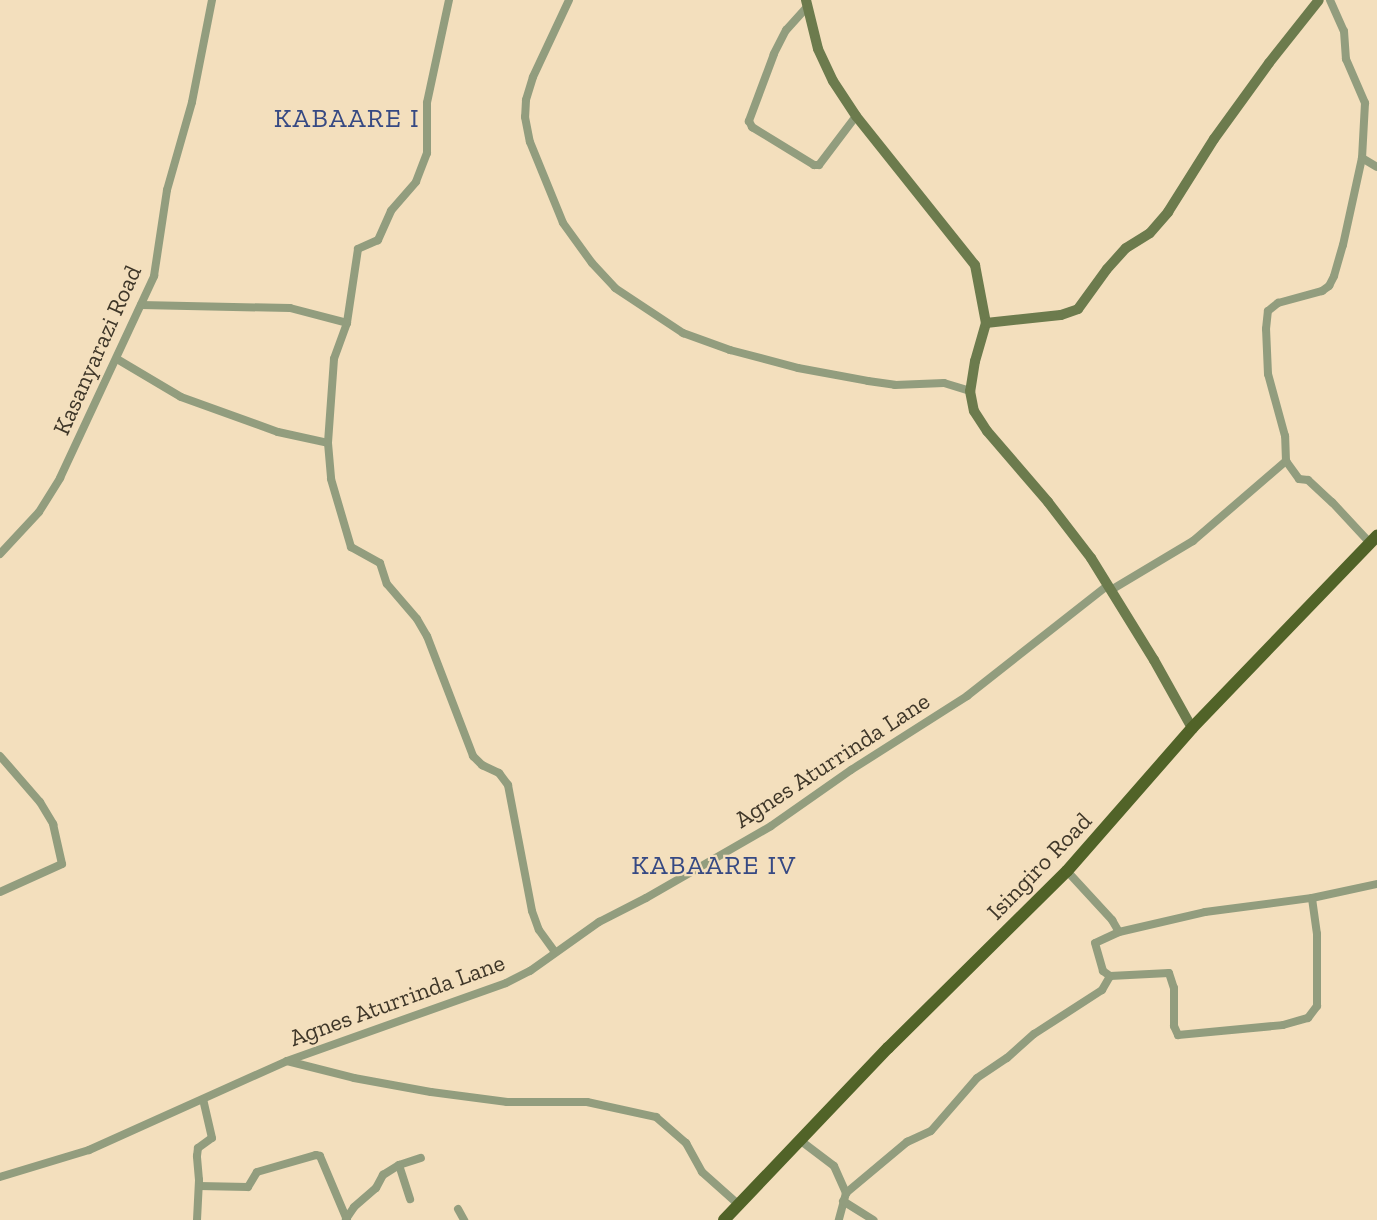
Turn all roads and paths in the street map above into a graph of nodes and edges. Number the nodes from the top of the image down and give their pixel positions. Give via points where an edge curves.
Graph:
1 (212, 0) edge
2 (449, 0) edge
3 (569, 0) edge
4 (1319, 0) edge
5 (1330, 0) edge
6 (807, 4) edge
7 (856, 116) junction
8 (1362, 158) junction
9 (1377, 167) edge
10 (141, 305) junction
11 (347, 323) junction
12 (986, 323) junction
13 (117, 359) junction
14 (970, 391) junction
15 (328, 443) junction
16 (1286, 462) junction
17 (1374, 539) edge
18 (0, 554) edge
19 (1109, 587) junction
20 (1192, 728) junction
21 (0, 756) edge
22 (1067, 871) junction
23 (1377, 884) edge
24 (0, 892) edge
25 (1312, 898) junction
26 (1119, 932) junction
27 (555, 952) junction
28 (1110, 976) junction
29 (287, 1061) junction
30 (203, 1100) junction
31 (801, 1141) junction
32 (421, 1158) dead end
33 (399, 1165) junction
34 (0, 1177) edge
35 (199, 1186) junction
36 (846, 1193) junction
37 (410, 1199) dead end
38 (843, 1201) junction
39 (739, 1205) junction
40 (458, 1209) dead end
41 (346, 1219) edge
42 (197, 1220) edge
43 (464, 1220) edge
44 (724, 1220) edge
45 (839, 1220) edge
46 (873, 1220) edge

1 - 10 street, Kasanyarazi Road via 192,102 167,190 154,276
2 - 11 street via 427,103 427,153 416,182 391,211 378,240 358,249
3 - 14 street via 533,77 525,117 530,142 563,223 615,288 683,333 729,350 868,381 895,385 944,383
4 - 12 street via 1214,139 1168,212 1150,232 1126,248 1078,309 1061,315
5 - 8 street via 1344,32 1346,59 1365,103
6 - 7 street via 818,49
6 - 7 street via 786,30 774,54 749,121 819,165
7 - 12 street via 975,265
8 - 9 street
8 - 16 street via 1343,245 1329,286 1278,303 1268,312 1268,374 1285,436
10 - 11 street via 290,308
10 - 13 street, Kasanyarazi Road
11 - 15 street via 334,359
12 - 14 street
13 - 15 street via 181,397 278,432
13 - 18 street, Kasanyarazi Road via 48,499
14 - 19 street via 974,411 987,432 1067,527
15 - 27 street via 331,479 351,548 380,563 387,584 427,636 473,756 508,785 532,911
16 - 17 street via 1299,479 1308,480
16 - 19 street, Agnes Aturrinda Lane via 1193,541
17 - 20 main road, Isingiro Road
19 - 20 street
19 - 27 street, Agnes Aturrinda Lane via 967,696 771,826 599,922
20 - 22 main road, Isingiro Road
21 - 24 street via 40,802 53,824 62,864
22 - 26 street
22 - 31 main road, Isingiro Road via 888,1048
23 - 25 street
25 - 26 street via 1249,904
25 - 28 street via 1317,934 1317,1006 1308,1018 1283,1025 1178,1035 1169,973
26 - 28 street via 1095,944 1103,971
27 - 29 street, Agnes Aturrinda Lane via 507,983
28 - 36 street via 1102,990 1034,1034 977,1078 931,1131 907,1142
29 - 30 street, Agnes Aturrinda Lane
29 - 39 street via 432,1092 507,1102 587,1102 656,1118 686,1143 702,1172
30 - 34 street, Agnes Aturrinda Lane via 89,1150
30 - 35 street via 212,1138 198,1148
31 - 36 street via 834,1166
31 - 39 main road, Isingiro Road
32 - 33 street
33 - 37 street
33 - 41 street via 383,1175 376,1188
35 - 41 street via 248,1187 257,1172 316,1155 320,1156
35 - 42 street
36 - 38 street
38 - 45 street
38 - 46 street
39 - 44 main road, Isingiro Road
40 - 43 street

